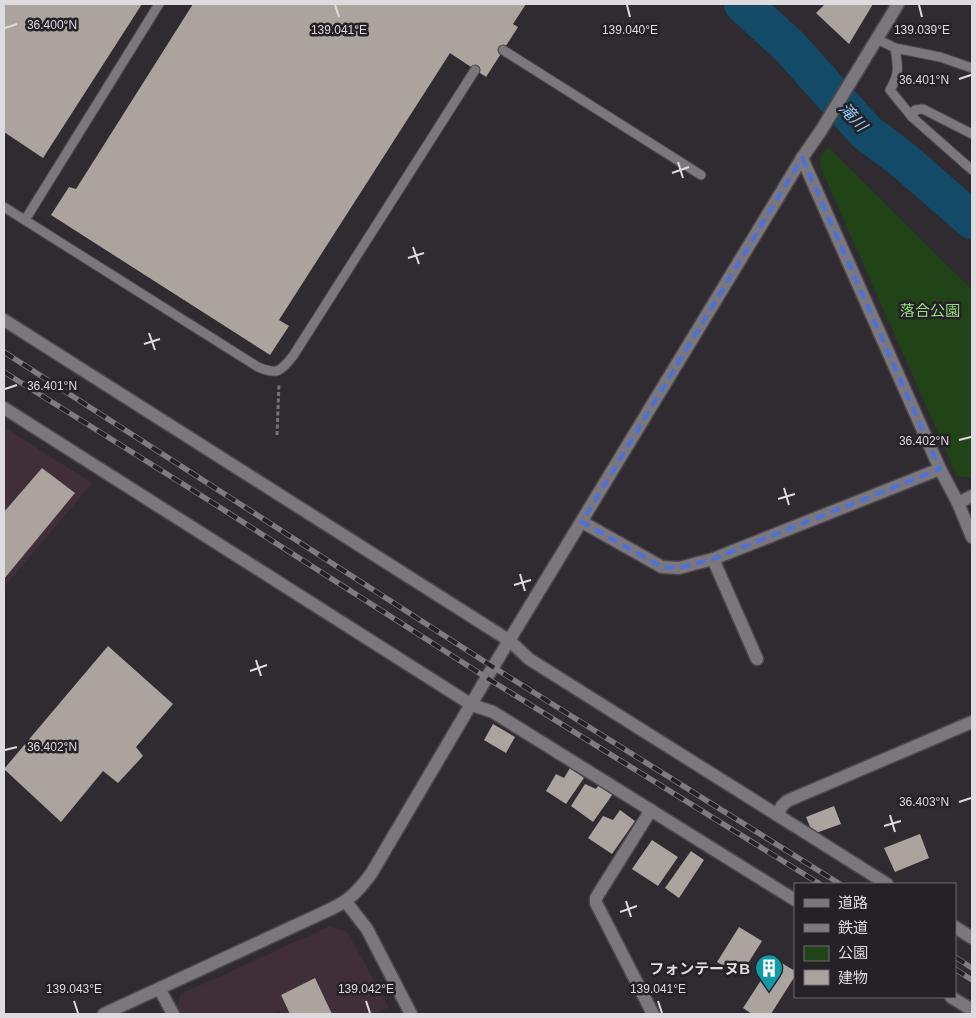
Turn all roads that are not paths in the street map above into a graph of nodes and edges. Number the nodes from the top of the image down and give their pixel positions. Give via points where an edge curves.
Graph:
1 (159, 4) edge
2 (898, 4) edge
3 (877, 39) junction
4 (895, 48) junction
5 (503, 50) dead end
6 (972, 68) edge
7 (475, 70) dead end
8 (912, 116) junction
9 (972, 134) edge
10 (802, 158) junction
11 (972, 170) edge
12 (701, 175) dead end
13 (4, 207) edge
14 (25, 220) junction
15 (4, 320) edge
16 (4, 408) edge
17 (940, 469) junction
18 (972, 496) edge
19 (958, 503) junction
20 (582, 522) junction
21 (972, 537) edge
22 (713, 559) junction
23 (510, 641) junction
24 (757, 659) dead end
25 (472, 705) junction
26 (972, 722) edge
27 (651, 810) junction
28 (777, 815) junction
29 (885, 883) edge
30 (794, 899) edge
31 (346, 902) junction
32 (956, 928) edge
33 (972, 938) edge
34 (160, 990) junction
35 (953, 998) edge
36 (972, 1010) edge
37 (104, 1014) edge
38 (173, 1014) edge
39 (411, 1014) edge
40 (653, 1014) edge

1 - 14 lane
2 - 3 street
3 - 4 lane
3 - 10 street
4 - 6 lane via 940,57
4 - 8 lane via 897,78 890,90
5 - 12 lane
7 - 14 lane via 293,356 275,372 258,367
8 - 9 lane via 915,110 923,109
8 - 11 lane
10 - 17 street
10 - 20 street
13 - 14 lane
15 - 23 street
16 - 25 street
17 - 19 street
17 - 22 street
18 - 19 street
19 - 21 street
20 - 22 street via 662,567 679,568
20 - 23 street
22 - 24 street
23 - 25 street
23 - 28 street via 529,659
25 - 27 street via 493,712
25 - 31 street via 371,874
26 - 28 street via 787,802
27 - 30 street
27 - 40 street via 596,898 596,903
28 - 29 street
31 - 34 street
31 - 39 street via 366,929
32 - 33 street
34 - 37 street
34 - 38 street
35 - 36 street

